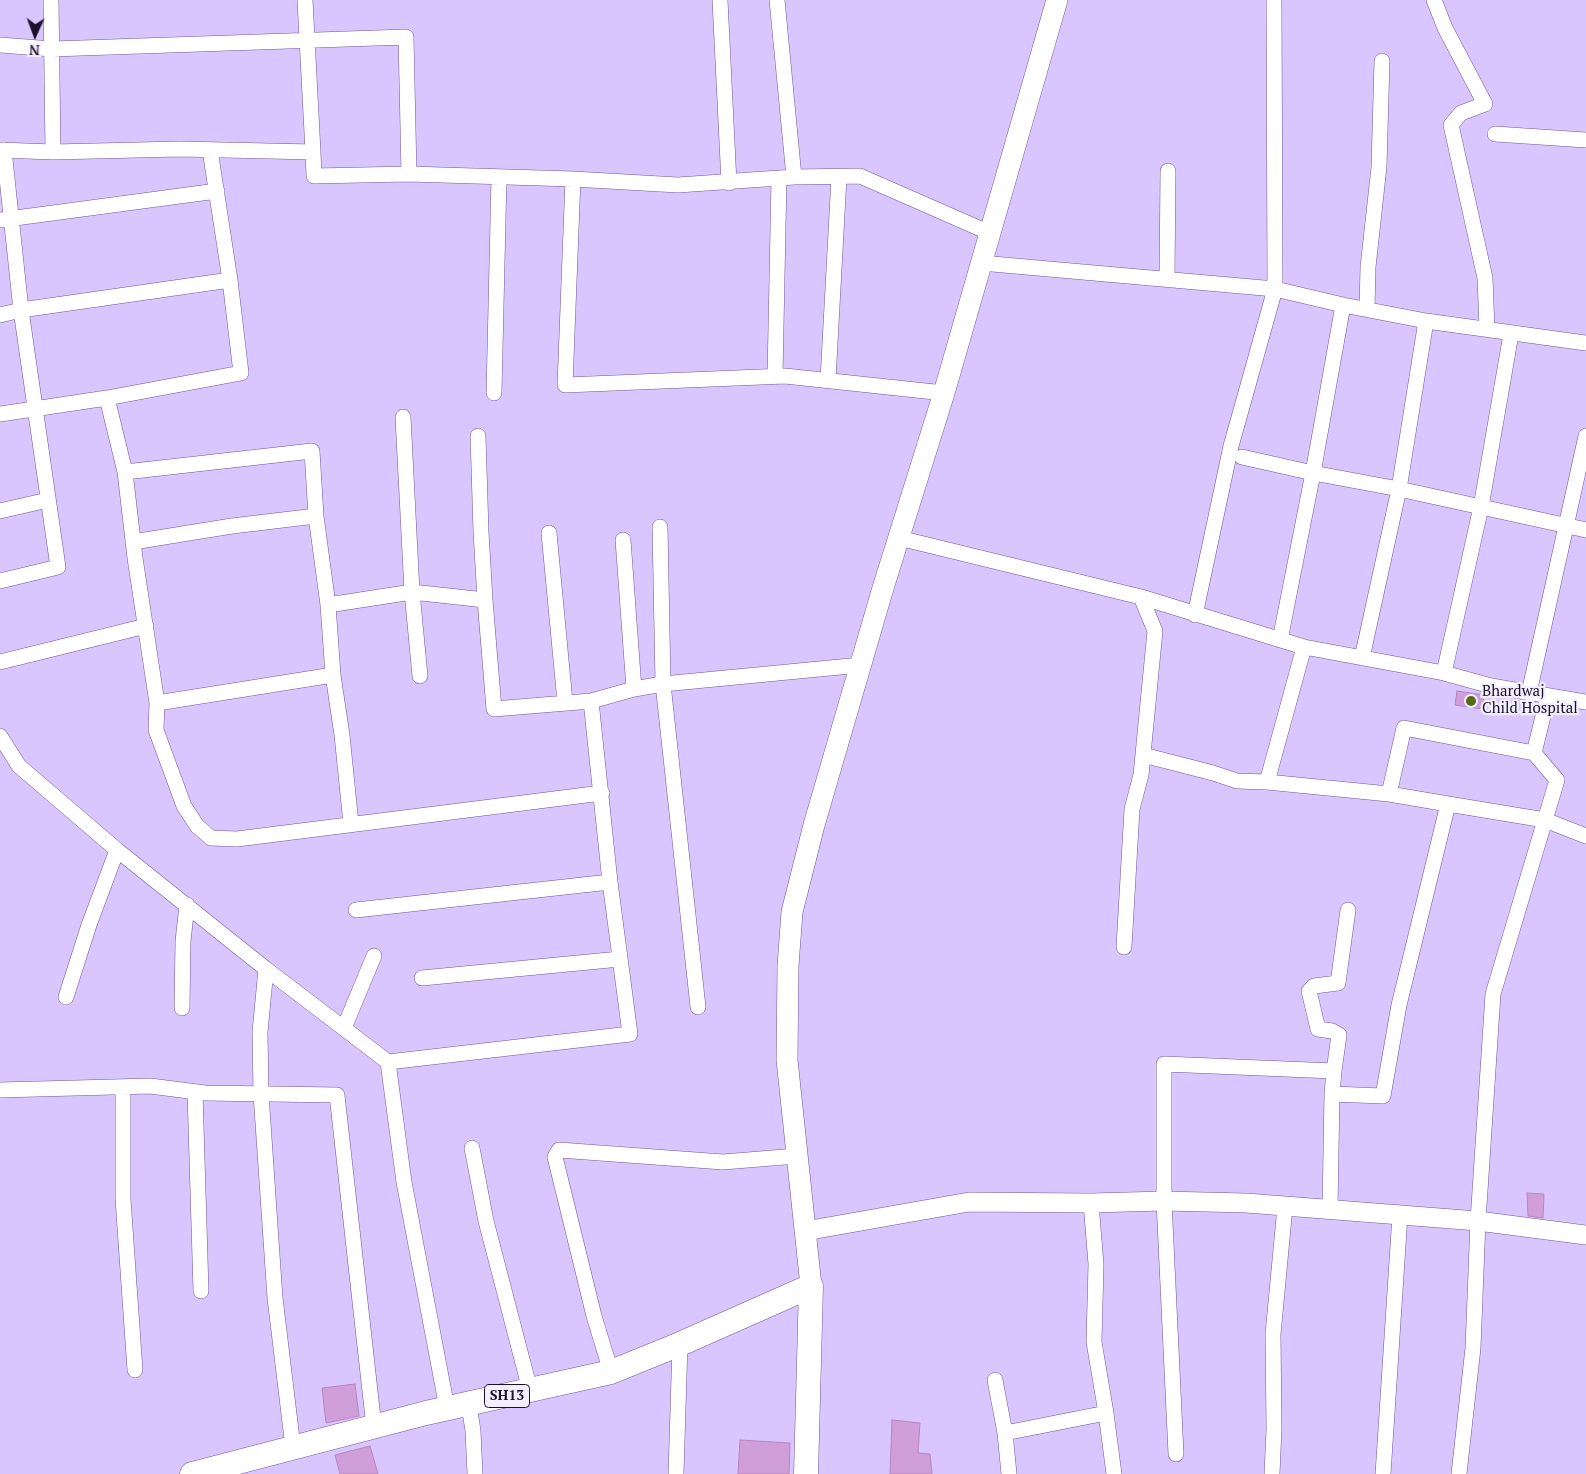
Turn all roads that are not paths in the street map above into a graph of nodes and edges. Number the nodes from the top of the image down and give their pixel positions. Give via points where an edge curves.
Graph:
1 (51, 0) edge
2 (305, 0) edge
3 (720, 0) edge
4 (777, 0) edge
5 (1057, 0) edge
6 (1274, 0) edge
7 (1434, 0) edge
8 (308, 40) junction
9 (0, 45) edge
10 (52, 49) junction
11 (1382, 61) dead end
12 (1495, 134) dead end
13 (1586, 140) edge
14 (2, 150) edge
15 (210, 150) junction
16 (53, 152) junction
17 (313, 152) junction
18 (1168, 171) dead end
19 (410, 174) junction
20 (499, 177) junction
21 (786, 177) junction
22 (839, 177) junction
23 (573, 179) junction
24 (729, 182) junction
25 (217, 191) junction
26 (5, 219) edge
27 (990, 233) junction
28 (981, 263) junction
29 (1167, 279) junction
30 (230, 280) junction
31 (1275, 289) junction
32 (1343, 305) junction
33 (1367, 309) junction
34 (21, 310) junction
35 (0, 315) edge
36 (1426, 321) junction
37 (1487, 329) junction
38 (1511, 334) junction
39 (1586, 343) edge
40 (774, 376) junction
41 (828, 380) junction
42 (494, 393) dead end
43 (944, 393) junction
44 (107, 398) junction
45 (36, 408) junction
46 (0, 414) edge
47 (403, 417) dead end
48 (478, 436) dead end
49 (1586, 436) edge
50 (1242, 458) dead end
51 (125, 472) junction
52 (1313, 473) junction
53 (1399, 489) junction
54 (48, 500) junction
55 (1481, 507) junction
56 (0, 511) edge
57 (316, 516) junction
58 (1566, 526) junction
59 (660, 527) dead end
60 (1586, 530) edge
61 (550, 533) dead end
62 (899, 538) junction
63 (623, 540) dead end
64 (133, 542) junction
65 (0, 581) edge
66 (412, 592) junction
67 (1141, 597) junction
68 (485, 600) junction
69 (328, 605) junction
70 (1195, 615) junction
71 (146, 626) junction
72 (1280, 640) junction
73 (1304, 647) junction
74 (1362, 658) junction
75 (0, 662) edge
76 (861, 664) junction
77 (1444, 673) junction
78 (333, 675) junction
79 (420, 676) dead end
80 (663, 684) junction
81 (634, 689) junction
82 (1529, 692) junction
83 (1548, 696) junction
84 (591, 701) junction
85 (565, 702) junction
86 (1586, 702) edge
87 (157, 703) junction
88 (0, 736) edge
89 (1534, 753) junction
90 (1144, 756) junction
91 (1266, 782) junction
92 (602, 793) junction
93 (1388, 794) junction
94 (1448, 804) junction
95 (1545, 820) junction
96 (351, 824) junction
97 (1586, 836) edge
98 (117, 850) junction
99 (610, 882) junction
100 (187, 905) junction
101 (356, 910) dead end
102 (1348, 910) dead end
103 (1124, 947) dead end
104 (374, 956) dead end
105 (620, 958) junction
106 (266, 969) junction
107 (422, 978) dead end
108 (66, 997) dead end
109 (698, 1007) dead end
110 (182, 1008) dead end
111 (344, 1028) junction
112 (388, 1062) junction
113 (1334, 1071) junction
114 (123, 1087) junction
115 (0, 1090) edge
116 (195, 1092) junction
117 (261, 1094) junction
118 (1332, 1094) junction
119 (472, 1148) dead end
120 (797, 1156) junction
121 (1164, 1201) junction
122 (1091, 1203) junction
123 (1285, 1207) junction
124 (1330, 1209) junction
125 (1400, 1215) junction
126 (1478, 1221) junction
127 (805, 1231) junction
128 (1586, 1235) edge
129 (811, 1286) junction
130 (201, 1291) dead end
131 (680, 1344) junction
132 (135, 1370) dead end
133 (611, 1372) junction
134 (995, 1380) dead end
135 (530, 1390) junction
136 (458, 1407) junction
137 (1106, 1413) junction
138 (374, 1427) junction
139 (1005, 1433) junction
140 (298, 1447) junction
141 (1176, 1454) dead end
142 (192, 1474) edge
143 (475, 1474) edge
144 (676, 1474) edge
145 (806, 1474) edge
146 (1009, 1474) edge
147 (1114, 1474) edge
148 (1272, 1474) edge
149 (1383, 1474) edge
150 (1459, 1474) edge

1 - 10 street
2 - 8 street
3 - 24 street
4 - 21 street
5 - 27 main road
6 - 31 street
7 - 37 street via 1485,104 1461,114 1451,125 1485,278
8 - 10 street
8 - 17 street
8 - 19 street via 406,37
9 - 10 street
10 - 16 street
11 - 33 street via 1379,167
12 - 13 street
14 - 16 street
14 - 26 street
15 - 16 street
15 - 17 street
15 - 25 street
17 - 19 street via 314,176
18 - 29 street
19 - 20 street
20 - 23 street
20 - 42 street
21 - 22 street
21 - 24 street
21 - 40 street
22 - 27 street via 860,176
22 - 41 street
23 - 24 street via 678,186
23 - 40 street via 565,385
25 - 26 street
25 - 30 street
26 - 34 street
27 - 28 main road
28 - 29 street
28 - 43 main road
29 - 31 street
30 - 34 street
30 - 44 street via 241,373
31 - 32 street
31 - 70 street via 1231,446
32 - 33 street
32 - 52 street
33 - 36 street
34 - 35 street
34 - 45 street
36 - 37 street
36 - 53 street
37 - 38 street
38 - 39 street
38 - 55 street
40 - 41 street
41 - 43 street
43 - 62 main road
44 - 45 street
44 - 51 street
45 - 46 street
45 - 54 street
47 - 66 street
48 - 68 street
49 - 58 street
50 - 52 street
51 - 57 street via 312,451
51 - 64 street
52 - 53 street
52 - 72 street
53 - 55 street
53 - 74 street
54 - 56 street
54 - 65 street via 58,566
55 - 58 street
55 - 77 street
57 - 64 street
57 - 69 street
58 - 60 street
58 - 82 street
59 - 80 street
61 - 85 street
62 - 67 street
62 - 76 main road
63 - 81 street
64 - 71 street
66 - 68 street
66 - 69 street
66 - 79 street
67 - 70 street
67 - 90 street via 1155,631
68 - 85 street via 494,709
69 - 78 street
70 - 72 street
71 - 75 street
71 - 87 street
72 - 73 street
73 - 74 street
73 - 91 street
74 - 77 street
76 - 80 street
76 - 120 main road via 792,912 787,1060
77 - 82 street
78 - 87 street
78 - 96 street
80 - 81 street
80 - 109 street
81 - 84 street
82 - 83 street
83 - 86 street
83 - 89 street
84 - 85 street
84 - 92 street
87 - 96 street via 156,730 184,806 197,826 211,838 236,839
88 - 98 street via 19,766
89 - 93 street via 1404,728
89 - 95 street via 1557,780
90 - 91 street via 1237,781
90 - 103 street via 1132,809
91 - 93 street
92 - 96 street
92 - 99 street
93 - 94 street
94 - 95 street
94 - 118 street via 1399,1005 1383,1096
95 - 97 street
95 - 126 street via 1493,994
98 - 100 street
98 - 108 street
99 - 101 street
99 - 105 street
100 - 106 street
100 - 110 street
102 - 113 street via 1338,983 1314,986 1308,991 1318,1029 1339,1035
104 - 111 street
105 - 107 street
105 - 112 street via 630,1034
106 - 111 street
106 - 117 street via 260,1032
111 - 112 street
112 - 136 street via 404,1182
113 - 118 street
113 - 121 street via 1164,1064
114 - 115 street
114 - 116 street via 150,1086
114 - 132 street via 123,1199
116 - 117 street
116 - 130 street
117 - 138 street via 337,1095
117 - 140 street via 276,1298 292,1439
118 - 124 street
119 - 135 street via 486,1222
120 - 127 main road
120 - 133 street via 723,1162 559,1150 555,1157
121 - 122 street
121 - 123 street
121 - 141 street
122 - 127 street via 968,1202
122 - 137 street via 1096,1264 1094,1342
123 - 124 street
123 - 148 street via 1273,1334
124 - 125 street
125 - 126 street
125 - 149 street
126 - 128 street
126 - 150 street via 1473,1348
127 - 129 main road
129 - 131 main road, SH13
129 - 145 main road
131 - 133 main road, SH13
131 - 144 street
133 - 135 main road, SH13
134 - 139 street
135 - 136 main road, SH13
136 - 138 main road, SH13
136 - 143 street via 473,1431
137 - 139 street
137 - 147 street
138 - 140 main road, SH13
139 - 146 street
140 - 142 main road, SH13

